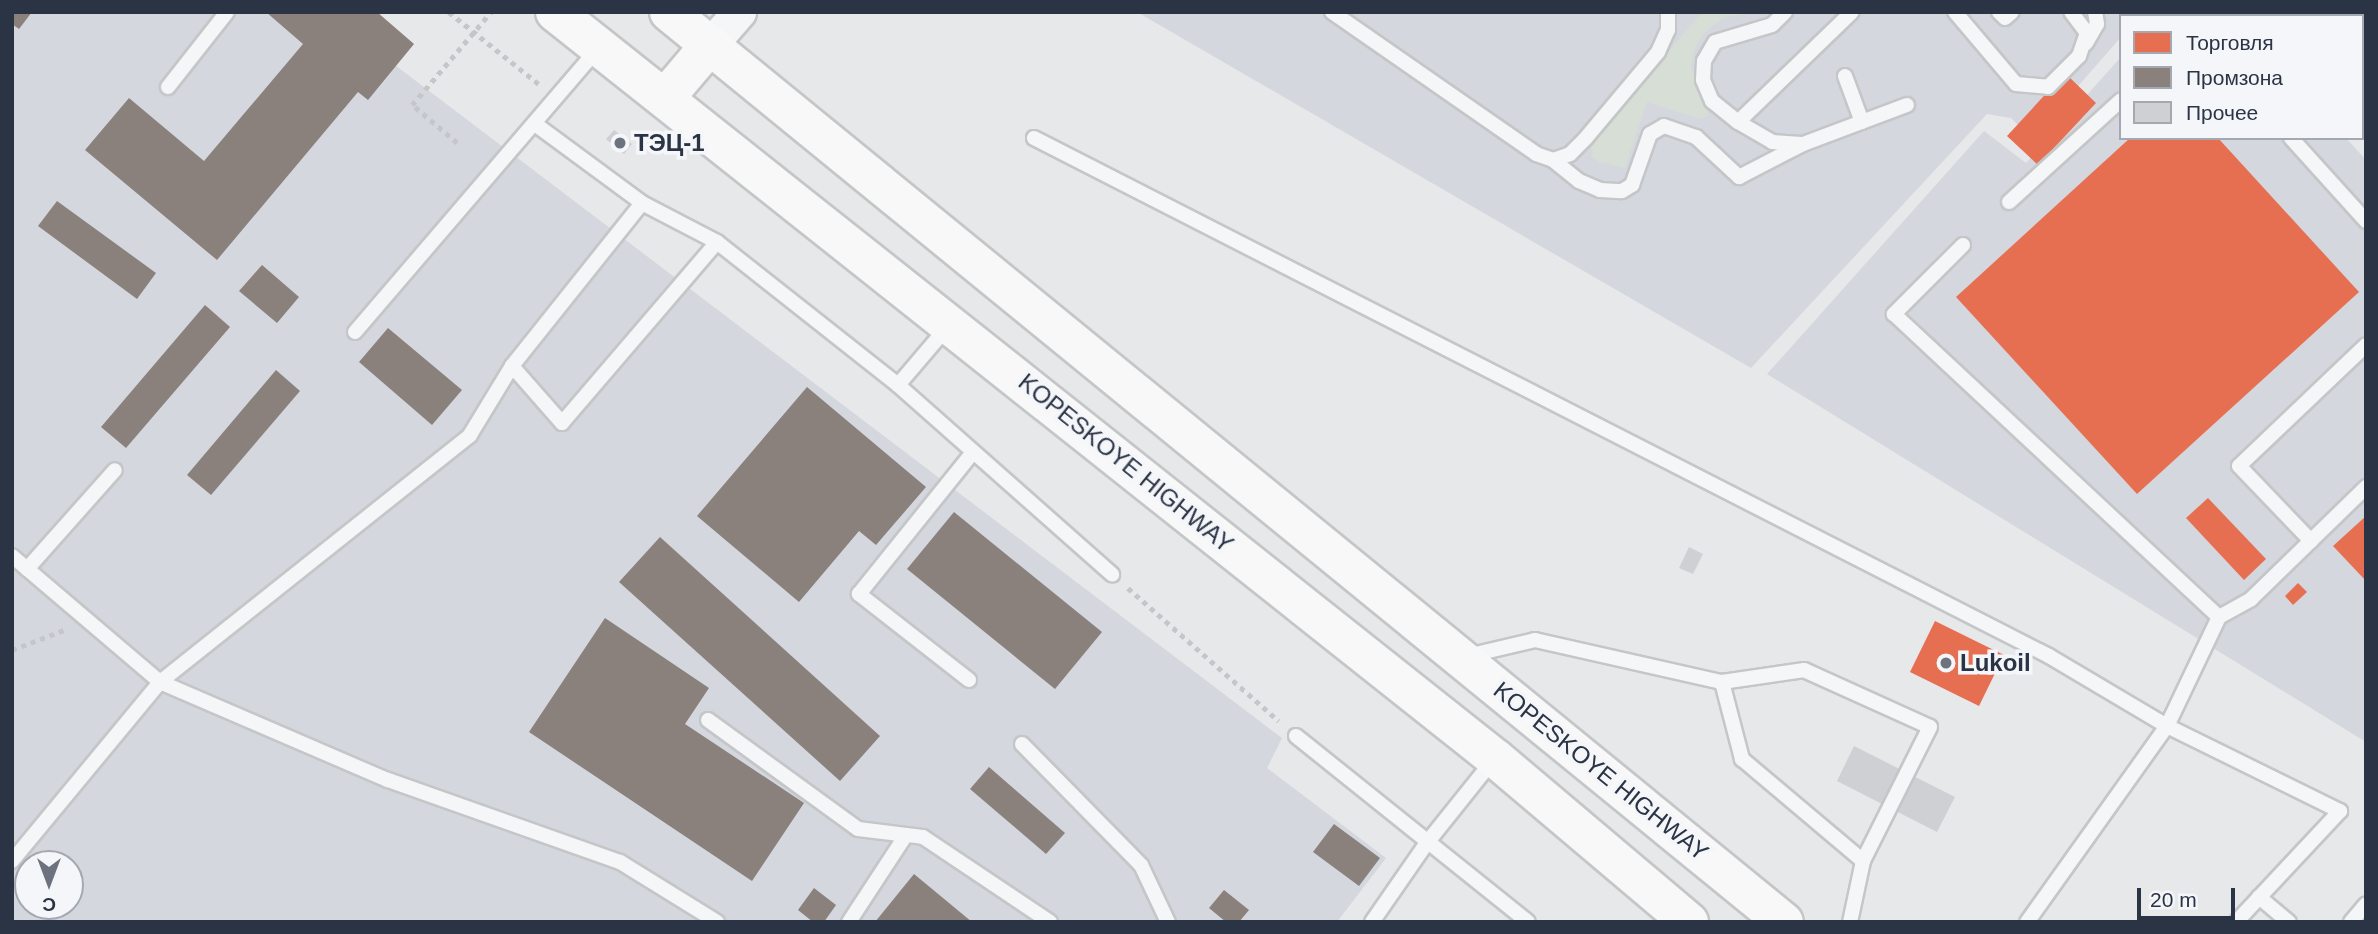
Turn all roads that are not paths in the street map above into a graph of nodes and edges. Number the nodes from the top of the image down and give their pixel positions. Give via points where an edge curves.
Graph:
1 (227, 12) edge
2 (555, 12) edge
3 (669, 12) edge
4 (739, 12) edge
5 (1332, 12) edge
6 (1668, 12) edge
7 (1785, 12) edge
8 (1852, 12) edge
9 (1955, 12) edge
10 (1999, 12) edge
11 (2012, 12) edge
12 (2071, 12) edge
13 (2095, 12) edge
14 (710, 45) junction
15 (600, 46) junction
16 (2079, 56) junction
17 (1845, 76) dead end
18 (168, 87) dead end
19 (666, 98) junction
20 (2119, 102) edge
21 (1907, 105) dead end
22 (1738, 122) junction
23 (1862, 122) junction
24 (535, 124) junction
25 (1034, 138) dead end
26 (2293, 140) edge
27 (1803, 144) junction
28 (1553, 160) junction
29 (2010, 202) dead end
30 (642, 203) junction
31 (2366, 221) edge
32 (717, 242) junction
33 (1963, 245) dead end
34 (951, 323) junction
35 (355, 332) dead end
36 (2366, 345) edge
37 (512, 366) junction
38 (898, 385) junction
39 (973, 452) junction
40 (115, 470) dead end
41 (2366, 487) edge
42 (2311, 541) junction
43 (12, 556) edge
44 (27, 569) junction
45 (1112, 574) road end
46 (2219, 617) junction
47 (1463, 657) junction
48 (968, 680) dead end
49 (160, 681) junction
50 (1722, 681) junction
51 (708, 720) dead end
52 (2167, 726) junction
53 (1296, 736) road end
54 (1021, 744) dead end
55 (1495, 758) junction
56 (906, 835) junction
57 (1426, 844) junction
58 (12, 861) edge
59 (1863, 861) junction
60 (2259, 897) junction
61 (2366, 904) edge
62 (717, 922) edge
63 (849, 922) edge
64 (1051, 922) edge
65 (1168, 922) edge
66 (1372, 922) edge
67 (1528, 922) edge
68 (1689, 922) edge
69 (1784, 922) edge
70 (1850, 922) edge
71 (2027, 922) edge
72 (2236, 922) edge
73 (2289, 922) edge
74 (2351, 922) edge

1 - 18 lane
2 - 15 main road, KOPESKOYE HIGHWAY
3 - 14 main road, KOPESKOYE HIGHWAY
4 - 14 street
5 - 28 lane via 1536,154
6 - 28 lane via 1668,30 1658,52 1585,139 1570,154
7 - 22 lane via 1772,25 1715,43 1704,61 1703,80 1712,101
8 - 22 lane
9 - 16 lane via 2016,84 2048,87
10 - 11 lane via 2005,18
12 - 16 lane via 2087,33
13 - 16 lane via 2097,24
14 - 19 main road
14 - 47 main road, KOPESKOYE HIGHWAY
15 - 19 main road, KOPESKOYE HIGHWAY
15 - 24 lane
17 - 23 lane
19 - 34 main road, KOPESKOYE HIGHWAY
20 - 29 lane
21 - 23 lane
22 - 27 lane via 1772,142
23 - 27 lane
24 - 30 lane
24 - 35 lane
25 - 52 lane via 2049,656
26 - 31 lane
27 - 28 lane via 1739,177 1696,137 1664,126 1655,128 1632,185 1622,191 1600,190 1579,181
30 - 32 lane
30 - 37 lane
32 - 37 lane via 562,422
32 - 38 lane
33 - 46 lane via 1894,314
34 - 38 lane
34 - 55 main road, KOPESKOYE HIGHWAY
36 - 42 lane via 2239,466
37 - 49 lane via 470,435
38 - 39 lane
39 - 45 lane
39 - 48 lane via 859,594
40 - 44 lane
41 - 42 lane
42 - 46 lane via 2251,599
43 - 44 lane
44 - 49 lane
46 - 52 lane
47 - 50 lane via 1535,640
47 - 69 main road, KOPESKOYE HIGHWAY
49 - 58 lane
49 - 62 lane via 388,779 620,862
50 - 59 lane via 1742,759
50 - 59 lane via 1804,670 1930,727
51 - 56 lane via 858,829
52 - 60 lane via 2340,811
52 - 71 lane
53 - 57 lane
54 - 65 lane via 1141,865
55 - 57 lane
55 - 68 main road, KOPESKOYE HIGHWAY
56 - 63 lane
56 - 64 lane via 923,837
57 - 66 lane
57 - 67 lane
59 - 70 lane
60 - 72 lane
60 - 73 lane
61 - 74 lane

